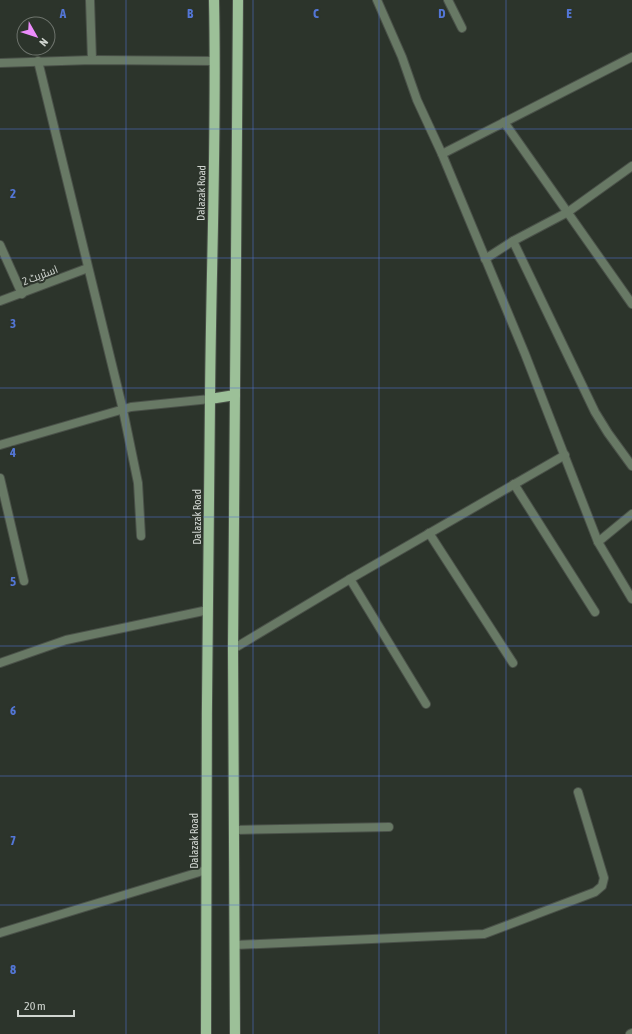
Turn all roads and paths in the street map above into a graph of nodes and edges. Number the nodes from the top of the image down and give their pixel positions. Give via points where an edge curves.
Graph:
1 (90, 0) edge
2 (214, 0) edge
3 (238, 0) edge
4 (377, 0) edge
5 (448, 0) edge
6 (462, 28) dead end
7 (632, 57) edge
8 (92, 60) junction
9 (38, 61) junction
10 (215, 61) junction
11 (0, 62) edge
12 (504, 122) junction
13 (442, 154) junction
14 (632, 166) edge
15 (568, 212) junction
16 (514, 241) junction
17 (0, 245) edge
18 (485, 259) junction
19 (88, 268) junction
20 (22, 294) junction
21 (0, 301) edge
22 (632, 304) edge
23 (235, 395) junction
24 (210, 399) junction
25 (123, 410) junction
26 (0, 444) edge
27 (565, 455) junction
28 (632, 466) edge
29 (0, 478) edge
30 (514, 484) junction
31 (632, 514) edge
32 (429, 533) junction
33 (141, 536) dead end
34 (598, 542) junction
35 (350, 579) junction
36 (24, 582) dead end
37 (632, 599) edge
38 (208, 610) junction
39 (595, 612) dead end
40 (233, 649) junction
41 (0, 663) edge
42 (513, 663) dead end
43 (426, 704) dead end
44 (578, 792) dead end
45 (389, 827) dead end
46 (234, 830) junction
47 (206, 870) junction
48 (0, 933) edge
49 (235, 946) junction
50 (206, 1034) edge
51 (235, 1034) edge

1 - 8 street
2 - 10 main road, Dalazak Road
3 - 23 main road
4 - 13 street via 402,57 417,100
5 - 6 street
7 - 12 street
8 - 9 street
8 - 10 street
9 - 11 street
9 - 19 street
10 - 24 main road, Dalazak Road
12 - 13 street
12 - 15 street
13 - 18 street
14 - 15 street
15 - 16 street
15 - 22 street
16 - 18 street
16 - 28 street via 598,418
17 - 20 street
18 - 27 street
19 - 20 street, اسٹریٹ 2
19 - 25 street
20 - 21 street, اسٹریٹ 2
23 - 24 main road
23 - 40 main road
24 - 25 street
24 - 38 main road, Dalazak Road
25 - 26 street
25 - 33 street via 138,484
27 - 30 street
27 - 34 street
29 - 36 street
30 - 32 street
30 - 39 street
31 - 34 street
32 - 35 street
32 - 42 street
34 - 37 street
35 - 40 street
35 - 43 street
38 - 41 street via 66,640
38 - 47 main road, Dalazak Road
40 - 46 main road
44 - 49 street via 604,878 602,886 594,892 484,934
45 - 46 street
46 - 49 main road
47 - 48 street
47 - 50 main road, Dalazak Road
49 - 51 main road

